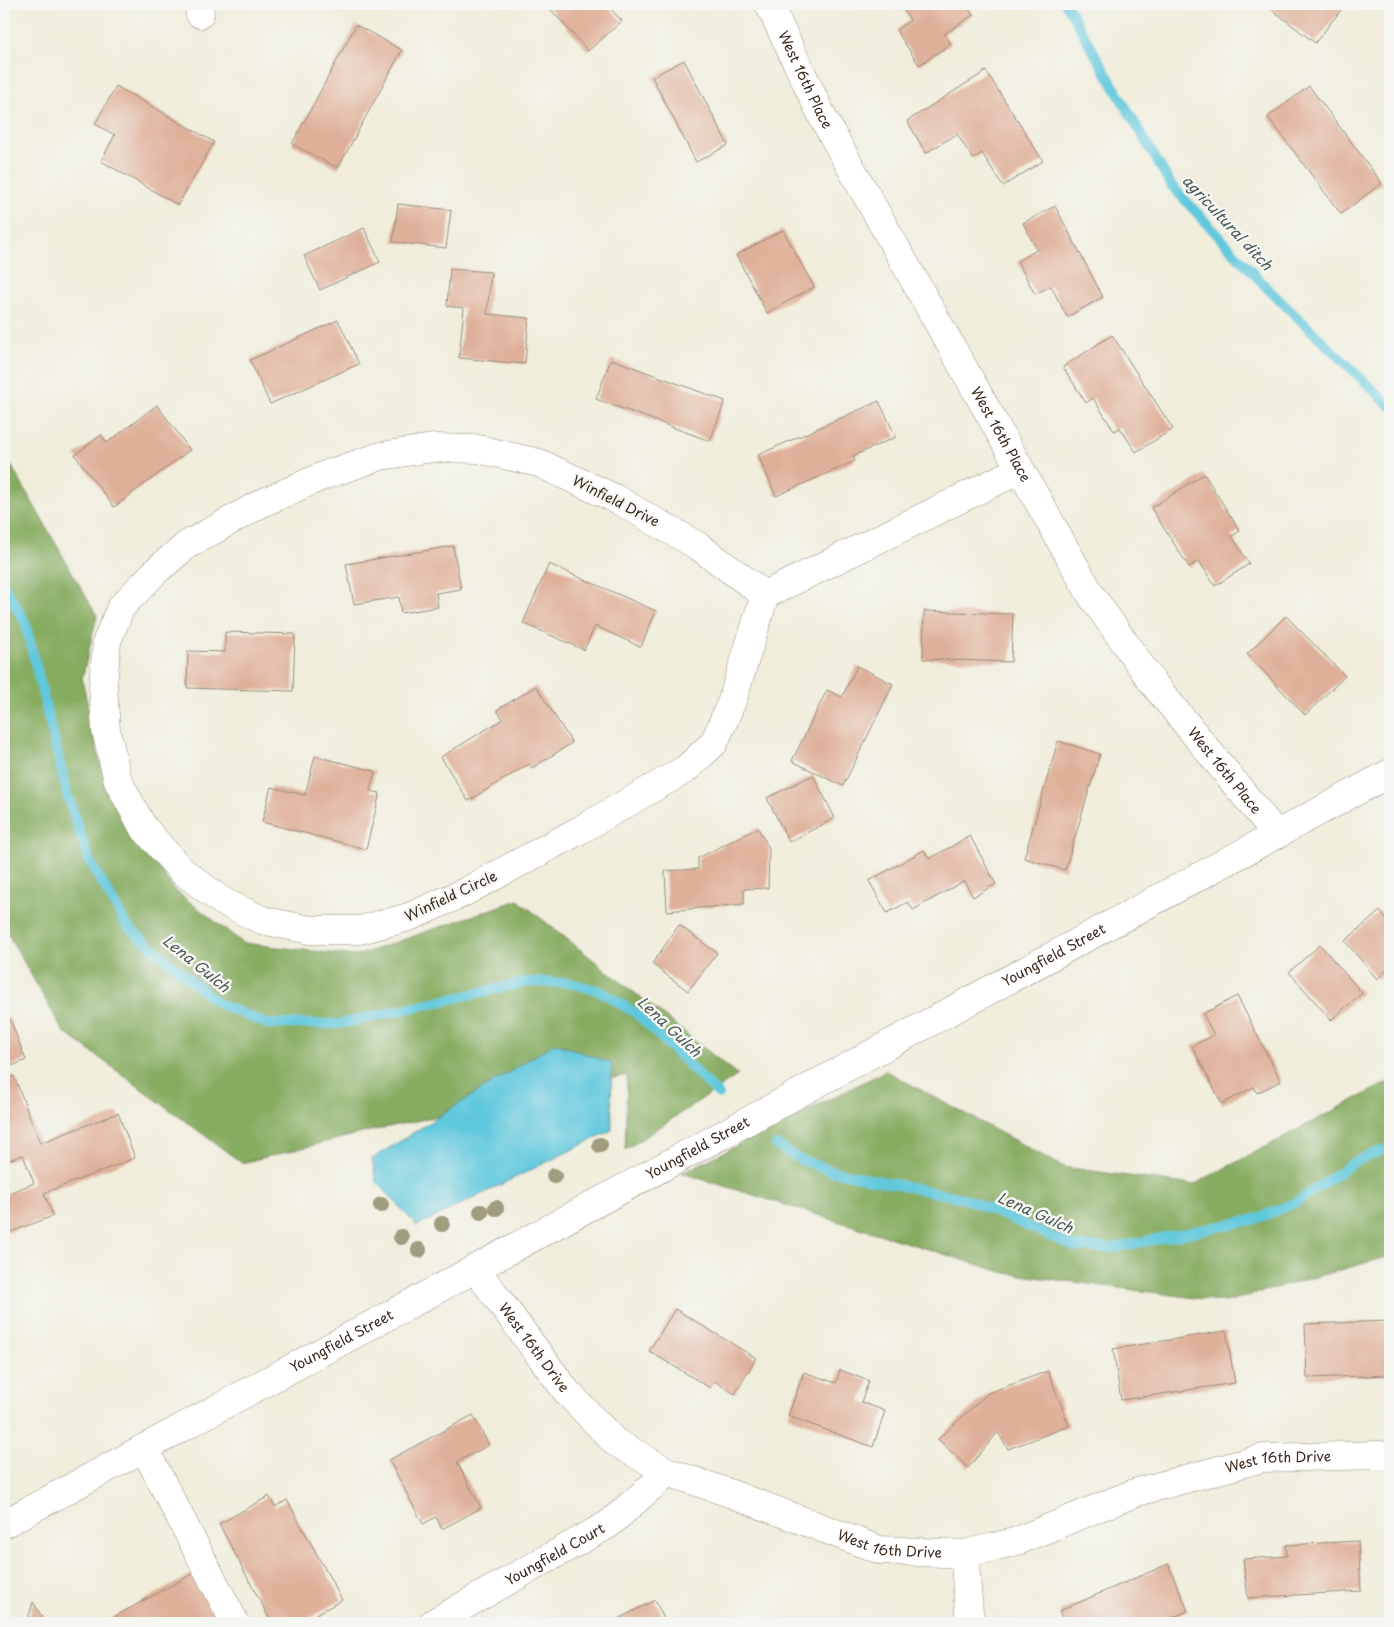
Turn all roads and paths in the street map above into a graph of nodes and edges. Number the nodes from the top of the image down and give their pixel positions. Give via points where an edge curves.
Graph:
1 (770, 4) edge
2 (1019, 470) junction
3 (187, 545) joint
4 (765, 595) junction
5 (1390, 773) edge
6 (1277, 835) junction
7 (475, 1268) junction
8 (144, 1448) junction
9 (1390, 1457) edge
10 (668, 1472) junction
11 (4, 1524) edge
12 (964, 1554) junction
13 (475, 1613) edge
14 (235, 1623) edge
15 (433, 1623) edge
16 (970, 1623) edge

1 - 2 street, West 16th Place via 823,118
2 - 4 street
2 - 6 street, West 16th Place via 1091,595 1153,683
3 - 4 street, Winfield Drive via 260,504 325,475 380,456 433,448 478,449 538,463 616,499 698,546
3 - 4 street, Winfield Circle via 121,607 107,641 103,686 106,730 118,782 143,827 181,870 238,909 262,920 310,930 360,930 409,917 463,893 686,770 714,743 732,701
5 - 6 street, Youngfield Street
6 - 7 street, Youngfield Street
7 - 8 street, Youngfield Street
7 - 10 street, West 16th Drive via 567,1392 614,1442
8 - 11 street, Youngfield Street
8 - 14 street
9 - 12 street, West 16th Drive via 1263,1458 1137,1492 1016,1541
10 - 12 street, West 16th Drive via 880,1550
10 - 13 street, Youngfield Court via 609,1524
12 - 16 street
13 - 15 street, Youngfield Court

